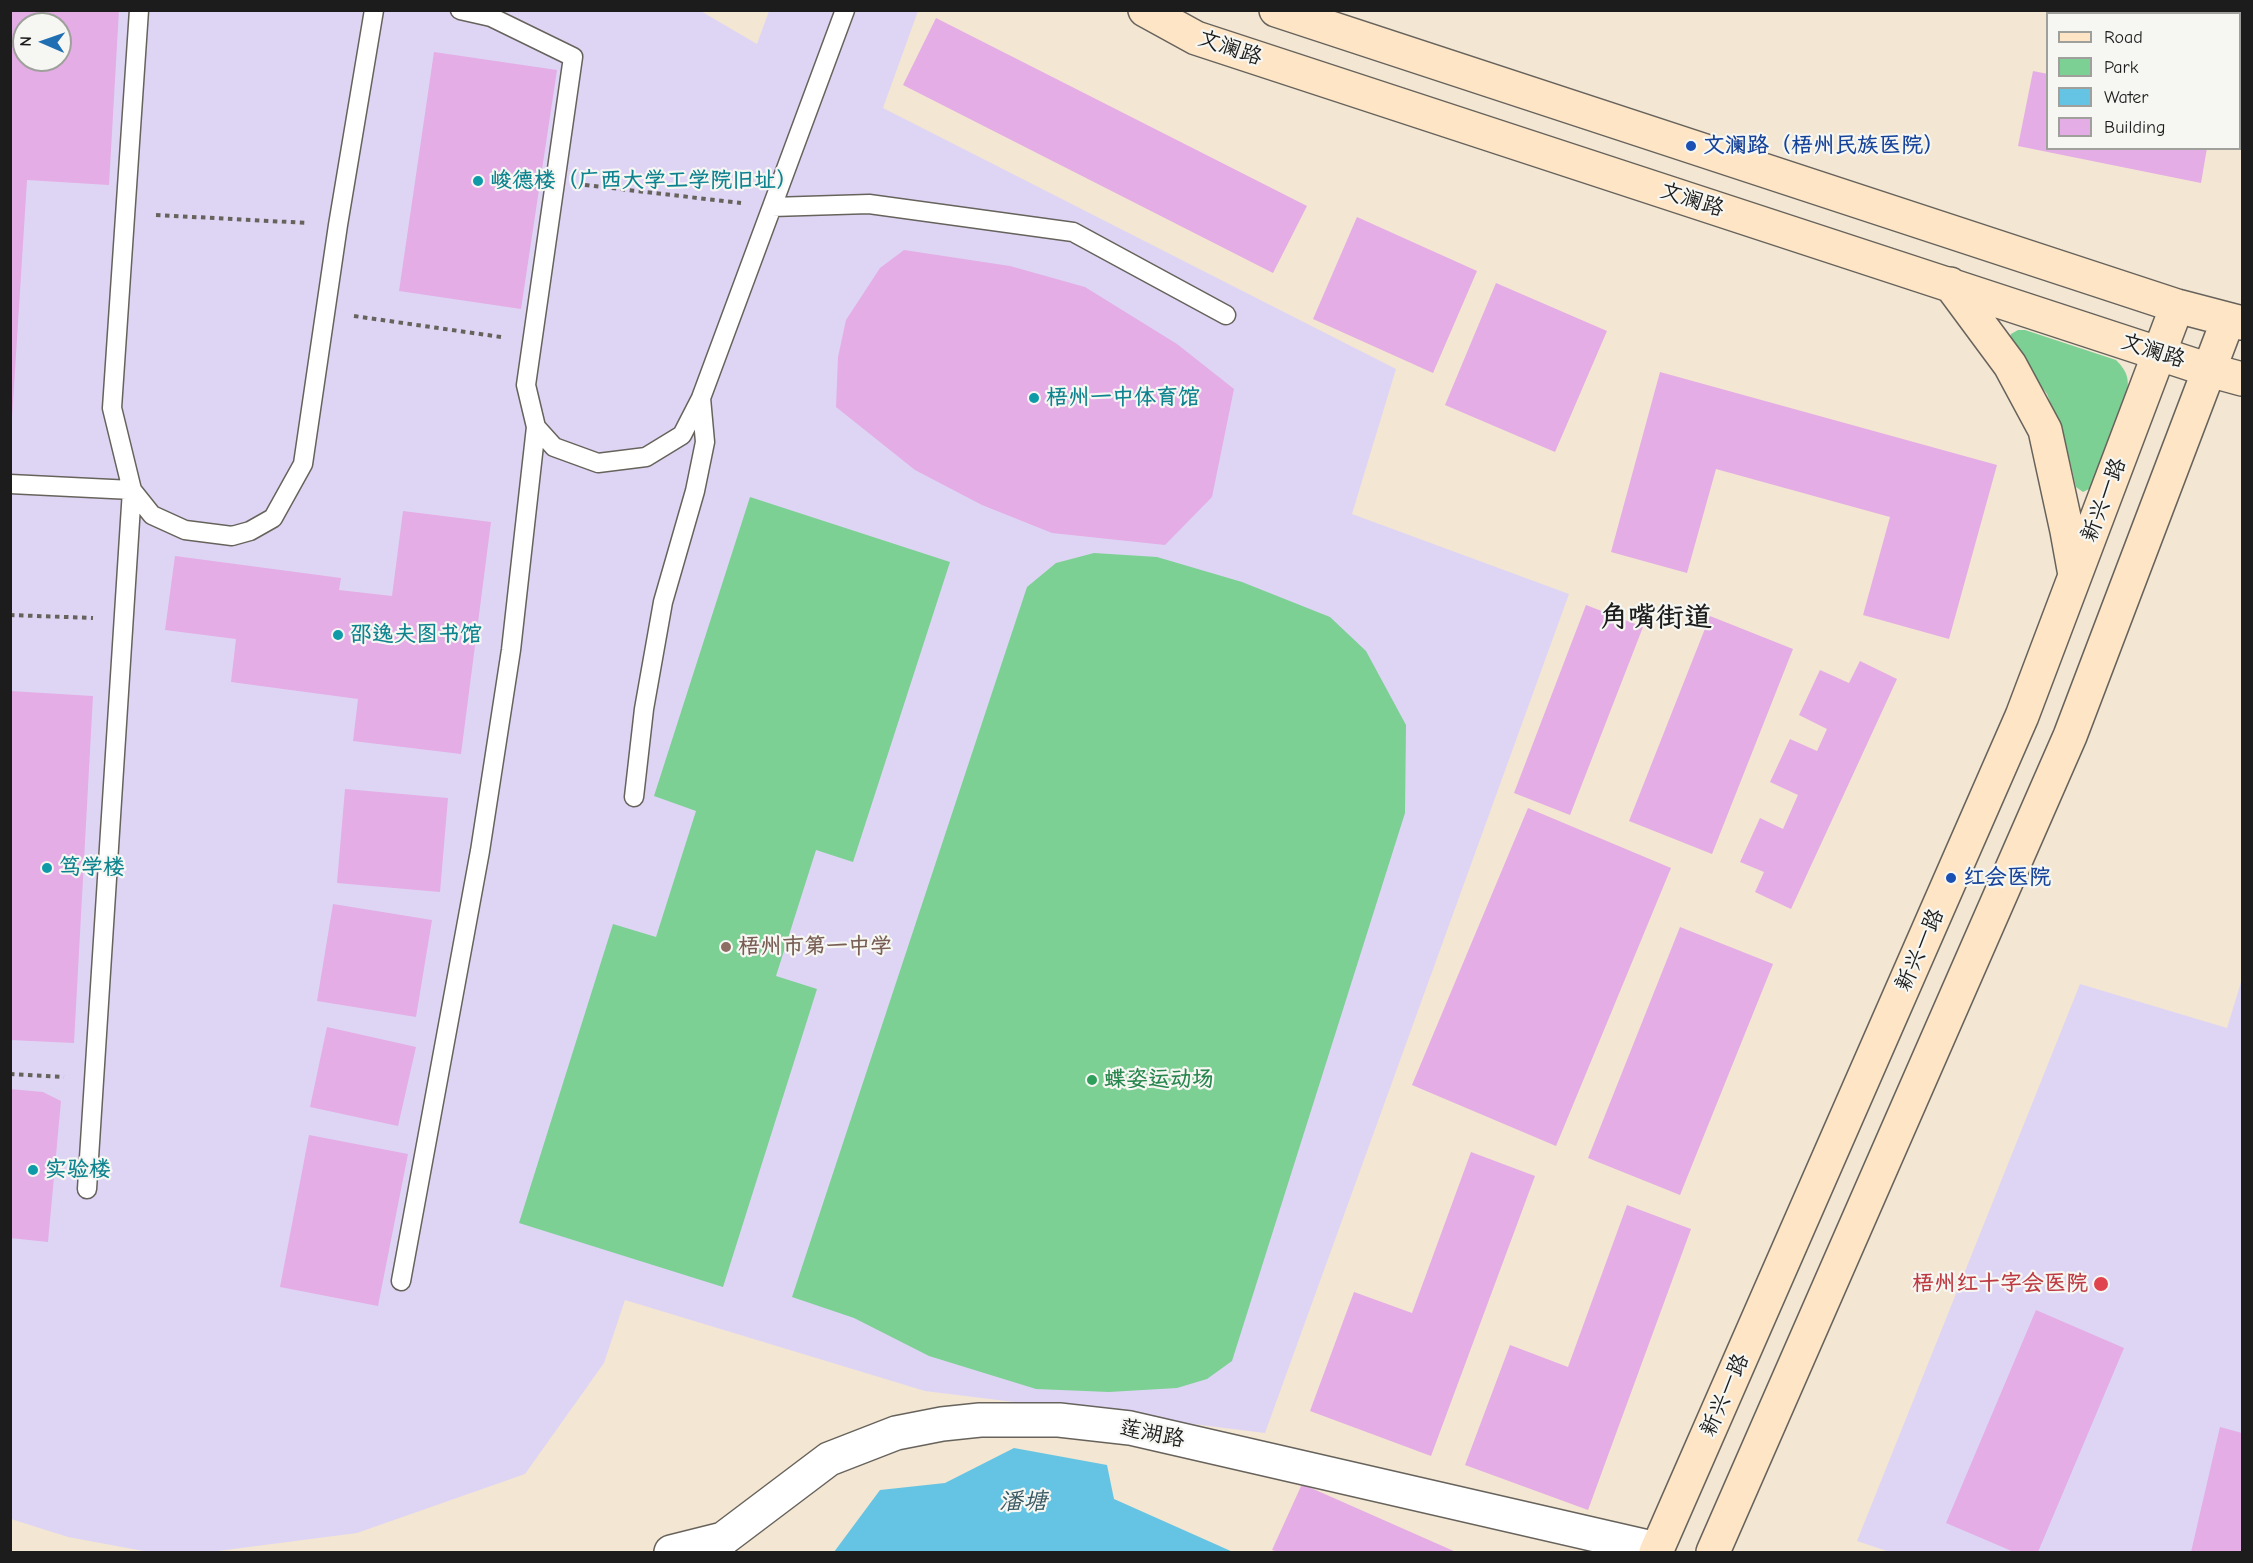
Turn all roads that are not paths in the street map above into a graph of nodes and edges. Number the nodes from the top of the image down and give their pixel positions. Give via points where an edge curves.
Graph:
1 (139, 10) edge
2 (374, 10) edge
3 (460, 10) edge
4 (845, 10) edge
5 (1145, 10) edge
6 (1276, 10) edge
7 (772, 207) junction
8 (1950, 284) junction
9 (2177, 306) junction
10 (1226, 315) dead end
11 (2235, 321) edge
12 (2160, 353) junction
13 (2209, 370) junction
14 (2242, 379) edge
15 (701, 398) junction
16 (536, 428) junction
17 (10, 484) edge
18 (132, 490) junction
19 (2075, 576) junction
20 (634, 797) dead end
21 (87, 1189) dead end
22 (401, 1281) dead end
23 (1656, 1551) edge
24 (671, 1552) edge
25 (1713, 1552) edge

1 - 18 lane via 112,408
2 - 18 lane via 303,464 273,518 232,536 184,530 152,515
3 - 16 lane via 491,17 573,57 526,385
4 - 7 lane
5 - 8 main road, 文澜路 via 1197,38
6 - 9 main road
7 - 10 lane via 869,204 1073,232
7 - 15 lane
8 - 12 main road, 文澜路
8 - 19 main road via 2010,365 2045,430
9 - 11 main road
9 - 12 main road, 新兴一路
11 - 13 main road
12 - 13 main road, 文澜路
12 - 19 main road, 新兴一路
13 - 14 main road, 文澜路
13 - 25 main road via 2070,736
15 - 16 lane via 682,435 646,457 598,463 554,447
15 - 20 lane via 705,442 663,602 644,709
16 - 22 lane via 512,650 480,851
17 - 18 lane
18 - 21 lane
19 - 23 main road, 新兴一路 via 2022,716
23 - 24 street, 莲湖路 via 1130,1428 1048,1420 980,1420 897,1433 829,1459 723,1539

